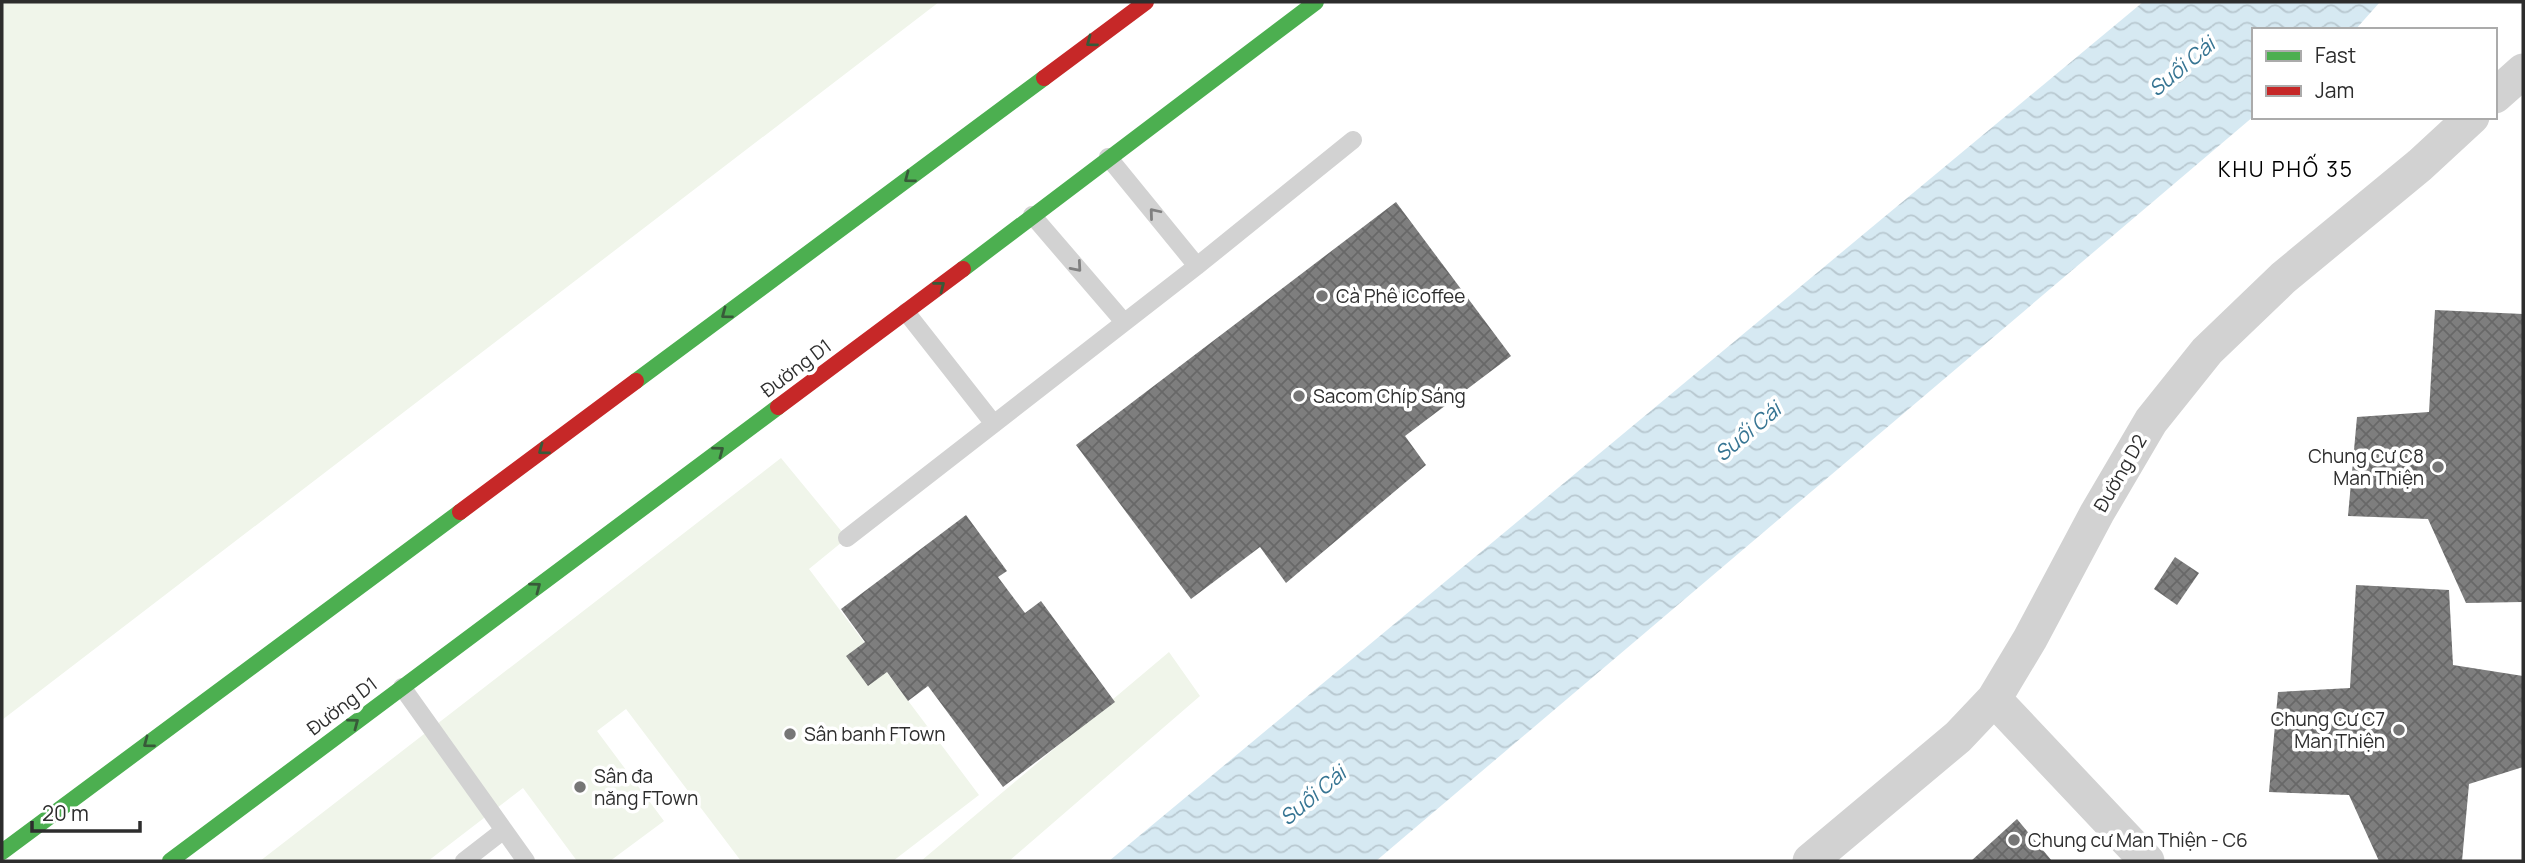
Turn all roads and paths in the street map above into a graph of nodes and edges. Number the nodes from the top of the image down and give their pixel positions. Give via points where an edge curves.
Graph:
1 (1146, 2) edge
2 (1316, 2) edge
3 (2523, 71) edge
4 (2497, 94) edge
5 (2470, 119) edge
6 (1353, 139) dead end
7 (1108, 157) junction
8 (1032, 215) junction
9 (1197, 266) junction
10 (906, 312) junction
11 (1124, 322) junction
12 (994, 424) junction
13 (848, 538) dead end
14 (402, 687) junction
15 (1994, 699) junction
16 (203, 703) junction
17 (168, 706) dead end
18 (299, 764) junction
19 (292, 789) dead end
20 (504, 830) junction
21 (2, 852) edge
22 (170, 861) edge
23 (464, 861) edge
24 (526, 861) edge
25 (1810, 861) edge
26 (2147, 861) edge

1 -> 16 main road
2 - 7 main road, Đường D1
3 - 4 street
5 - 15 street, Đường D2 via 2283,278 2207,351 2151,421
6 - 9 lane
7 - 8 main road, Đường D1
9 -> 7 lane
10 -> 8 main road, Đường D1
8 -> 11 lane
9 - 11 lane
10 - 12 lane
14 -> 10 main road, Đường D1
11 - 12 lane
12 - 13 lane
18 -> 14 main road, Đường D1
14 - 20 lane
15 - 25 street, Đường D2 via 1958,737
15 - 26 street
16 - 17 main road
16 -> 21 main road
18 - 19 main road
18 - 22 main road, Đường D1
20 - 23 lane
20 - 24 lane

